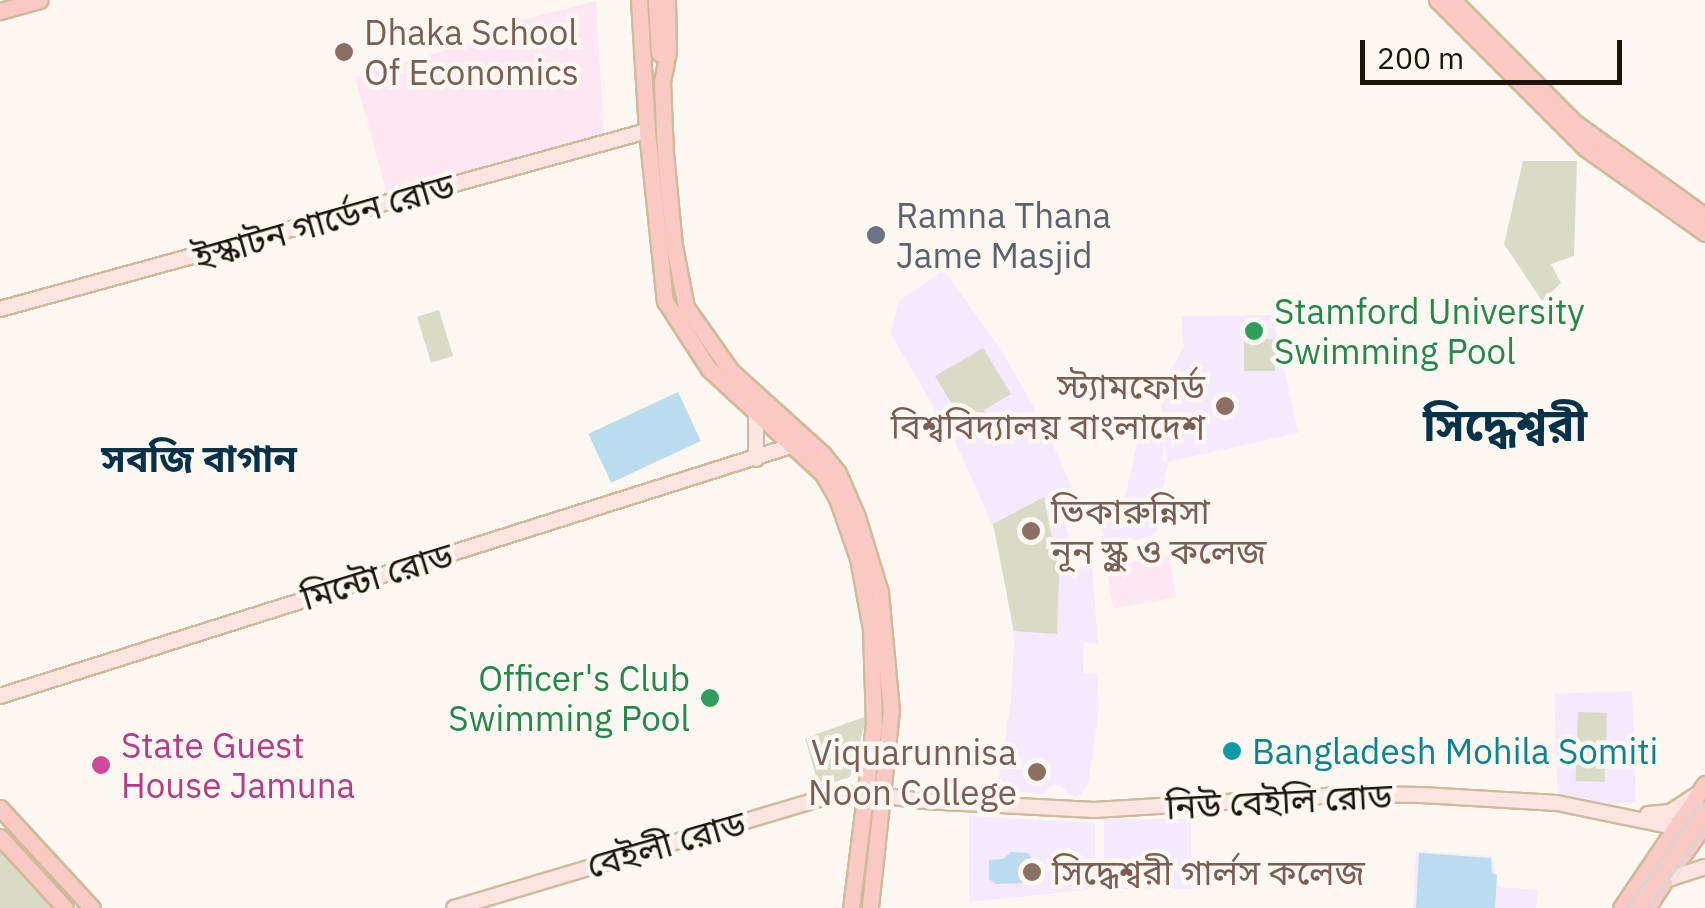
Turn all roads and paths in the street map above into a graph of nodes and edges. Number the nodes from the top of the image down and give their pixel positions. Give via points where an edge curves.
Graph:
1 (15, 0) edge
2 (39, 0) edge
3 (642, 0) edge
4 (656, 0) edge
5 (668, 0) edge
6 (1437, 0) edge
7 (1449, 0) edge
8 (1466, 0) edge
9 (0, 8) edge
10 (654, 45) junction
11 (654, 81) junction
12 (647, 130) junction
13 (1703, 201) edge
14 (1705, 216) edge
15 (1705, 225) edge
16 (1705, 233) edge
17 (0, 310) edge
18 (756, 416) junction
19 (797, 441) junction
20 (756, 459) junction
21 (864, 557) junction
22 (0, 696) edge
23 (1701, 789) edge
24 (863, 793) junction
25 (882, 796) junction
26 (0, 808) edge
27 (1603, 810) junction
28 (1705, 811) edge
29 (1705, 824) edge
30 (1671, 832) junction
31 (0, 837) edge
32 (1695, 845) edge
33 (1705, 866) edge
34 (1666, 880) junction
35 (65, 908) edge
36 (92, 908) edge
37 (454, 908) edge
38 (851, 908) edge
39 (870, 908) edge
40 (1621, 908) edge
41 (1638, 908) edge
42 (1646, 908) edge

1 - 9 main road
2 - 9 main road
3 - 10 main road
3 - 11 main road
4 - 10 main road
5 - 11 main road via 668,51
6 - 16 main road via 1585,148
7 - 14 main road via 1574,122
7 - 15 main road via 1586,142
8 - 13 main road via 1591,125
10 - 11 main road
11 - 12 main road
11 - 19 main road via 686,307 731,372
12 - 17 main road, ইস্কাটন গার্ডেন রোড
12 - 18 main road via 665,301 709,369
18 - 19 main road
18 - 20 main road
19 - 20 main road, মিন্টো রোড
19 - 21 main road via 832,486
20 - 22 main road, মিন্টো রোড
21 - 24 main road via 874,724
21 - 25 main road via 884,614 891,678
23 - 27 main road via 1664,814
23 - 30 main road
24 - 25 main road, বেইলী রোড
24 - 37 main road, বেইলী রোড via 819,799
24 - 38 main road
25 - 27 main road, নিউ বেইলি রোড via 1094,810 1354,794
25 - 39 main road
26 - 36 main road
27 - 30 main road, নিউ বেইলি রোড
28 - 41 main road, bridge
29 - 32 main road
30 - 32 main road
30 - 40 main road
31 - 35 main road
32 - 33 main road
32 - 34 main road
33 - 34 main road
34 - 42 main road

